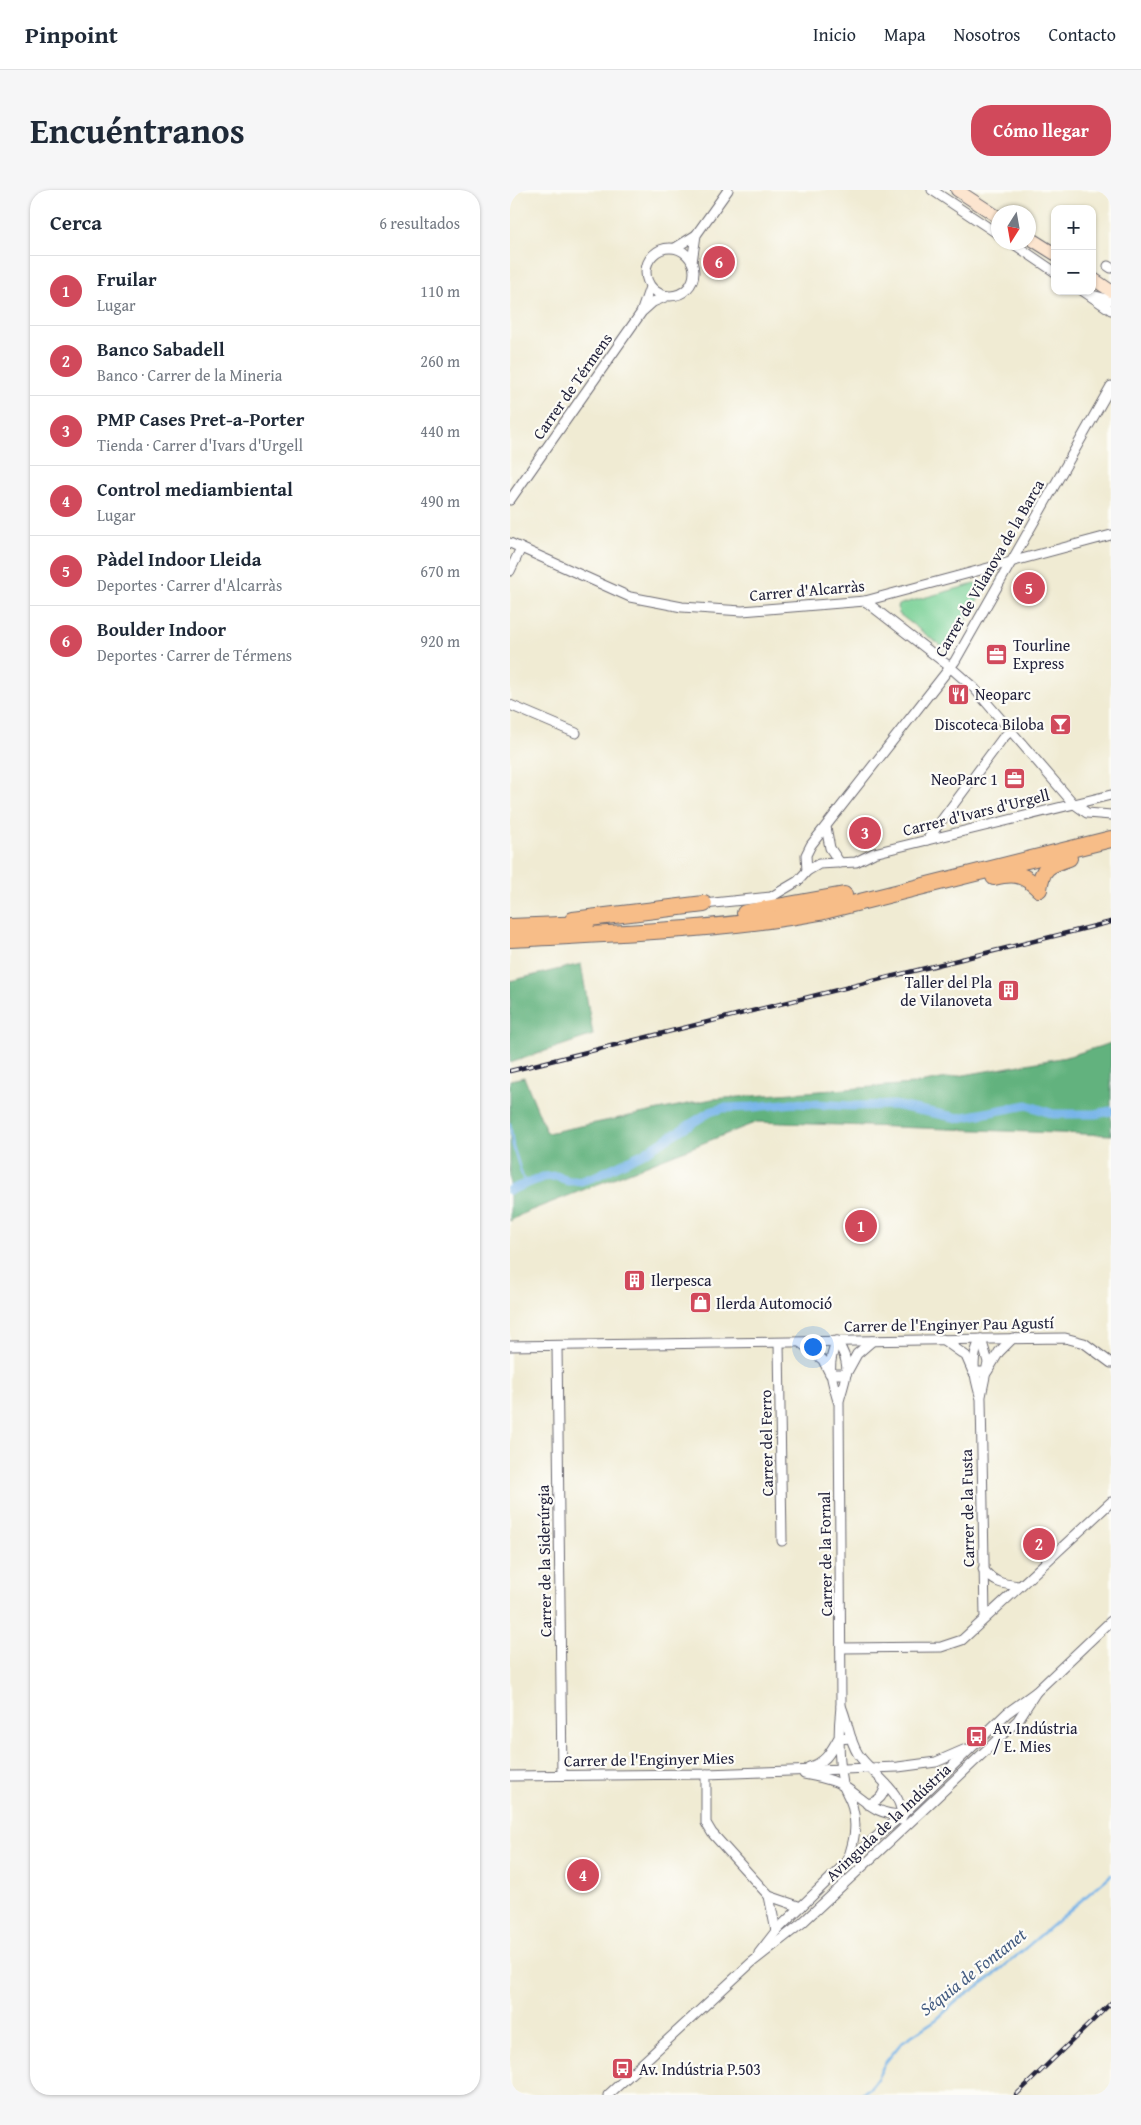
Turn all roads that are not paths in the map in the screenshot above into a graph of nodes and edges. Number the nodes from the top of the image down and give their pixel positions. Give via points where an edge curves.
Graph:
1 (728, 190) edge
2 (932, 190) edge
3 (957, 190) edge
4 (991, 212) edge
5 (991, 229) edge
6 (696, 235) junction
7 (1036, 242) edge
8 (675, 248) junction
9 (1023, 250) edge
10 (1051, 251) edge
11 (692, 262) junction
12 (1051, 269) edge
13 (1096, 281) edge
14 (650, 287) junction
15 (1111, 290) edge
16 (1088, 295) edge
17 (1092, 295) edge
18 (665, 296) junction
19 (1111, 300) edge
20 (1111, 310) edge
21 (641, 313) junction
22 (1111, 386) edge
23 (510, 500) edge
24 (1111, 534) edge
25 (510, 543) edge
26 (521, 548) junction
27 (1009, 563) junction
28 (510, 571) edge
29 (866, 601) junction
30 (950, 667) junction
31 (510, 705) edge
32 (1010, 731) junction
33 (576, 734) dead end
34 (1111, 795) edge
35 (1073, 803) junction
36 (1111, 815) edge
37 (826, 827) junction
38 (1110, 836) edge
39 (927, 840) junction
40 (840, 863) junction
41 (807, 871) junction
42 (947, 880) junction
43 (704, 904) joint
44 (516, 926) edge
45 (510, 939) edge
46 (1013, 1338) junction
47 (942, 1339) junction
48 (981, 1339) junction
49 (837, 1341) junction
50 (872, 1341) junction
51 (779, 1343) junction
52 (801, 1343) junction
53 (510, 1346) edge
54 (557, 1346) junction
55 (1111, 1363) edge
56 (973, 1372) junction
57 (987, 1372) junction
58 (830, 1374) junction
59 (846, 1374) junction
60 (980, 1399) junction
61 (839, 1401) junction
62 (1111, 1502) edge
63 (782, 1542) dead end
64 (984, 1569) junction
65 (1019, 1586) junction
66 (985, 1617) junction
67 (1111, 1621) edge
68 (841, 1648) junction
69 (1036, 1692) junction
70 (841, 1706) junction
71 (851, 1738) junction
72 (838, 1739) junction
73 (972, 1746) junction
74 (870, 1768) junction
75 (841, 1769) junction
76 (789, 1772) junction
77 (706, 1774) junction
78 (562, 1775) junction
79 (510, 1776) edge
80 (886, 1784) junction
81 (844, 1787) junction
82 (867, 1804) junction
83 (921, 1812) junction
84 (902, 1815) junction
85 (899, 1832) junction
86 (847, 1862) junction
87 (769, 1896) junction
88 (801, 1907) junction
89 (776, 1931) junction
90 (751, 1963) junction
91 (608, 2095) edge

1 - 6 street
2 - 5 street
3 - 4 street
6 - 8 street
6 - 11 street
7 - 10 street
8 - 11 street via 684,252
8 - 14 street via 662,249 650,258 645,272
9 - 12 street
11 - 18 street via 694,278 686,290 673,297
13 - 15 street
14 - 18 street
14 - 21 street, Carrer de Térmens
16 - 20 street
17 - 19 street
18 - 21 street, Carrer de Térmens
21 - 23 street, Carrer de Térmens
22 - 27 street, Carrer de Vilanova de la Barca
24 - 27 street, Carrer d'Alcarràs
25 - 26 street, Carrer d'Alcarràs
26 - 28 street
26 - 29 street, Carrer d'Alcarràs via 630,597 682,608 742,611
27 - 29 street, Carrer d'Alcarràs
27 - 30 street, Carrer de Vilanova de la Barca
29 - 30 street
30 - 32 street via 974,688
30 - 37 street, Carrer de Vilanova de la Barca
31 - 33 street
32 - 35 street
32 - 39 street
34 - 35 street, Carrer d'Ivars d'Urgell
35 - 36 street via 1087,813
35 - 39 street, Carrer d'Ivars d'Urgell
37 - 40 street via 830,848
37 - 41 street, Carrer de Vilanova de la Barca via 808,850
38 - 42 highway
38 - 42 highway via 1095,850 1047,867 1039,890 1028,878 1013,874 972,882
38 - 44 highway via 762,910 664,920
39 - 40 street, Carrer d'Ivars d'Urgell via 874,853 856,862
40 - 41 street, Carrer d'Ivars d'Urgell via 818,864
41 - 43 street, Carrer d'Ivars d'Urgell via 798,881 771,897
42 - 45 highway via 779,920 673,930
43 - 44 highway
46 - 48 street, Carrer de l'Enginyer Pau Agustí
46 - 55 street, Carrer de l'Enginyer Pau Agustí via 1064,1338 1084,1343
46 - 57 street, Carrer de la Fusta via 998,1352
47 - 48 street, Carrer de l'Enginyer Pau Agustí
47 - 50 street, Carrer de l'Enginyer Pau Agustí
47 - 56 street, Carrer de la Fusta via 966,1356
48 - 56 street, Carrer de la Fusta via 974,1354
48 - 57 street, Carrer de la Fusta via 988,1357
49 - 50 street, Carrer de l'Enginyer Pau Agustí
49 - 52 street, Carrer de l'Enginyer Pau Agustí
49 - 58 street, Carrer de la Fornal
49 - 59 street, Carrer de la Fornal via 847,1359
50 - 59 street, Carrer de la Fornal via 857,1354
51 - 52 street, Carrer de l'Enginyer Pau Agustí
51 - 54 street, Carrer de l'Enginyer Pau Agustí
51 - 63 street, Carrer del Ferro
52 - 58 street, Carrer de la Fornal via 824,1360
53 - 54 street, Carrer de l'Enginyer Pau Agustí
54 - 78 street, Carrer de la Siderúrgia
56 - 57 street
56 - 60 street, Carrer de la Fusta
57 - 60 street, Carrer de la Fusta
58 - 59 street
58 - 61 street, Carrer de la Fornal
59 - 61 street, Carrer de la Fornal
60 - 64 street, Carrer de la Fusta
61 - 68 street, Carrer de la Fornal
62 - 65 street
64 - 65 street via 998,1583
64 - 66 street, Carrer de la Fusta
65 - 66 street
66 - 68 street via 962,1640 952,1644
67 - 69 street, Avinguda de la Indústria
68 - 70 street, Carrer de la Fornal
69 - 73 street, Avinguda de la Indústria via 1007,1713
69 - 83 street, Avinguda de la Indústria via 1018,1720
70 - 71 street, Carrer de la Fornal
70 - 72 street, Carrer de la Fornal
71 - 72 street
71 - 74 street, Carrer de la Fornal
72 - 75 street, Carrer de la Fornal
72 - 76 street via 820,1764
73 - 74 street, Carrer de l'Enginyer Mies via 936,1762
73 - 84 street, Avinguda de la Indústria
74 - 75 street, Carrer de l'Enginyer Mies
74 - 80 street, Carrer de la Fornal
75 - 76 street, Carrer de l'Enginyer Mies
75 - 81 street, Carrer de la Fornal
76 - 77 street, Carrer de l'Enginyer Mies
76 - 81 street, Carrer de l'Enginyer Mies via 825,1778
77 - 78 street, Carrer de l'Enginyer Mies
77 - 87 street via 706,1823
78 - 79 street, Carrer de l'Enginyer Mies
80 - 82 street via 877,1801
80 - 84 street, Carrer de la Fornal via 898,1799
81 - 82 street, Carrer de l'Enginyer Mies
81 - 86 street, Carrer de la Fornal via 856,1823 854,1844
82 - 84 street, Carrer de l'Enginyer Mies via 888,1815
83 - 84 street, Carrer de l'Enginyer Mies
83 - 85 street, Avinguda de la Indústria
84 - 85 street
84 - 86 street, Avinguda de la Indústria
85 - 90 street, Avinguda de la Indústria via 802,1924
86 - 88 street, Avinguda de la Indústria
87 - 88 street
87 - 89 street
88 - 89 street, Avinguda de la Indústria
89 - 90 street, Avinguda de la Indústria
90 - 91 street, Avinguda de la Indústria

